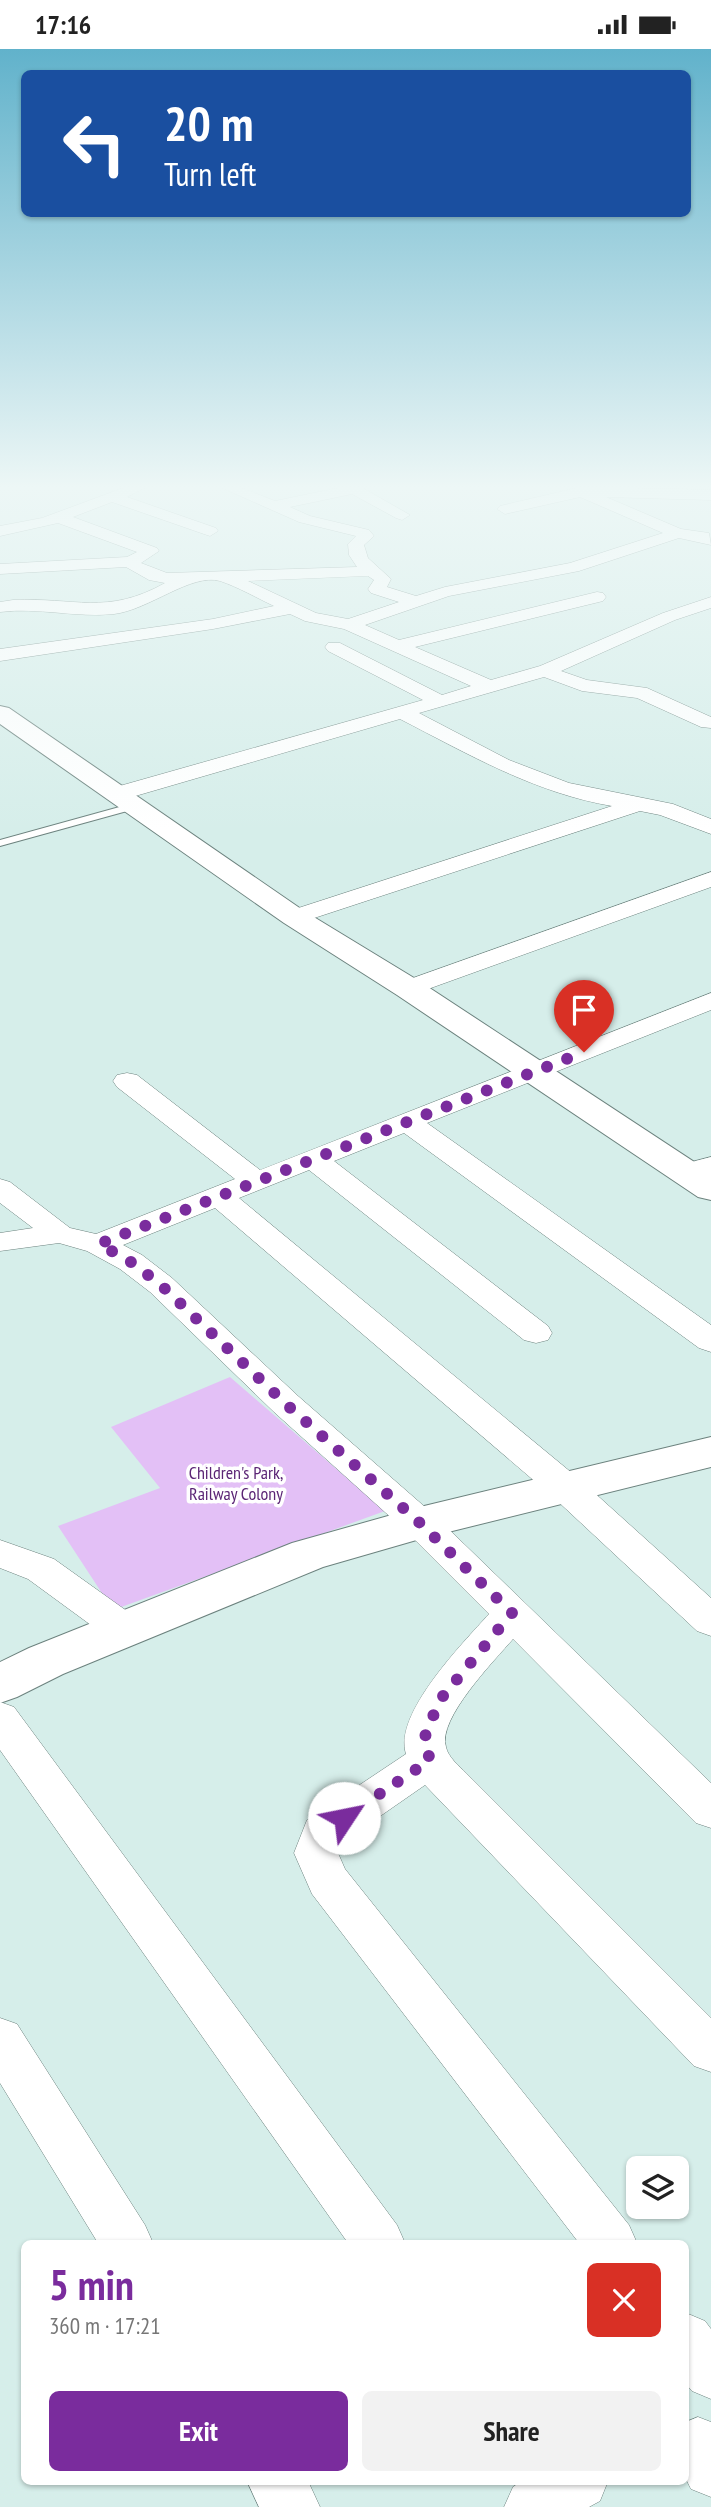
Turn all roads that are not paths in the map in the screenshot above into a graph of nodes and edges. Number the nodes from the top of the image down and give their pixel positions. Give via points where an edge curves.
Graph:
1 (136, 602) edge
2 (279, 602) edge
3 (415, 602) edge
4 (422, 602) edge
5 (578, 602) edge
6 (711, 602) edge
7 (419, 603) junction
8 (0, 607) edge
9 (293, 608) junction
10 (349, 625) junction
11 (397, 646) junction
12 (334, 647) dead end
13 (0, 655) edge
14 (544, 671) junction
15 (486, 685) junction
16 (440, 701) junction
17 (0, 712) edge
18 (401, 712) junction
19 (708, 723) dead end
20 (126, 800) junction
21 (641, 804) junction
22 (711, 827) edge
23 (0, 843) edge
24 (711, 879) edge
25 (293, 917) junction
26 (408, 988) junction
27 (711, 1001) edge
28 (534, 1072) junction
29 (127, 1081) dead end
30 (407, 1122) junction
31 (313, 1159) junction
32 (699, 1169) edge
33 (256, 1181) junction
34 (0, 1188) edge
35 (711, 1189) edge
36 (217, 1195) junction
37 (59, 1234) junction
38 (0, 1242) edge
39 (99, 1244) junction
40 (536, 1333) dead end
41 (711, 1341) edge
42 (711, 1452) edge
43 (565, 1487) junction
44 (420, 1523) junction
45 (0, 1554) edge
46 (512, 1613) junction
47 (711, 1621) edge
48 (124, 1629) junction
49 (0, 1684) edge
50 (0, 1719) edge
51 (430, 1760) junction
52 (711, 1809) edge
53 (0, 2040) edge
54 (711, 2050) edge
55 (125, 2240) edge
56 (377, 2240) edge
57 (609, 2240) edge
58 (689, 2344) edge
59 (711, 2372) edge
60 (277, 2485) edge
61 (291, 2507) edge

1 - 8 street via 114,608 26,602
2 - 9 street
3 - 7 street
4 - 7 street
5 - 11 street
6 - 14 street
7 - 10 street
9 - 10 street
9 - 13 street
10 - 11 street
11 - 15 street
12 - 16 street
14 - 15 street
14 - 19 street via 592,687 640,692
15 - 16 street
16 - 18 street
17 - 20 street
18 - 20 street
18 - 21 street via 540,781 579,794
20 - 23 lane
20 - 25 street
21 - 22 street via 683,814
21 - 25 street
24 - 26 street
25 - 26 street
26 - 28 street
27 - 28 street
28 - 30 street
28 - 32 street
29 - 33 street
30 - 31 street
30 - 41 street
31 - 33 street
31 - 40 street
32 - 35 street
33 - 36 street
34 - 37 street
36 - 39 street
36 - 43 street
37 - 38 street
37 - 39 street
39 - 44 street via 161,1285
42 - 43 street
43 - 44 street
43 - 47 street
44 - 46 street
44 - 48 street via 308,1555
45 - 48 street via 41,1569
46 - 51 street via 439,1701 424,1739
46 - 52 street
48 - 49 street
50 - 56 street
51 - 54 street
51 - 57 street via 322,1833 316,1853 328,1881
53 - 55 street
58 - 59 street
60 - 61 street

